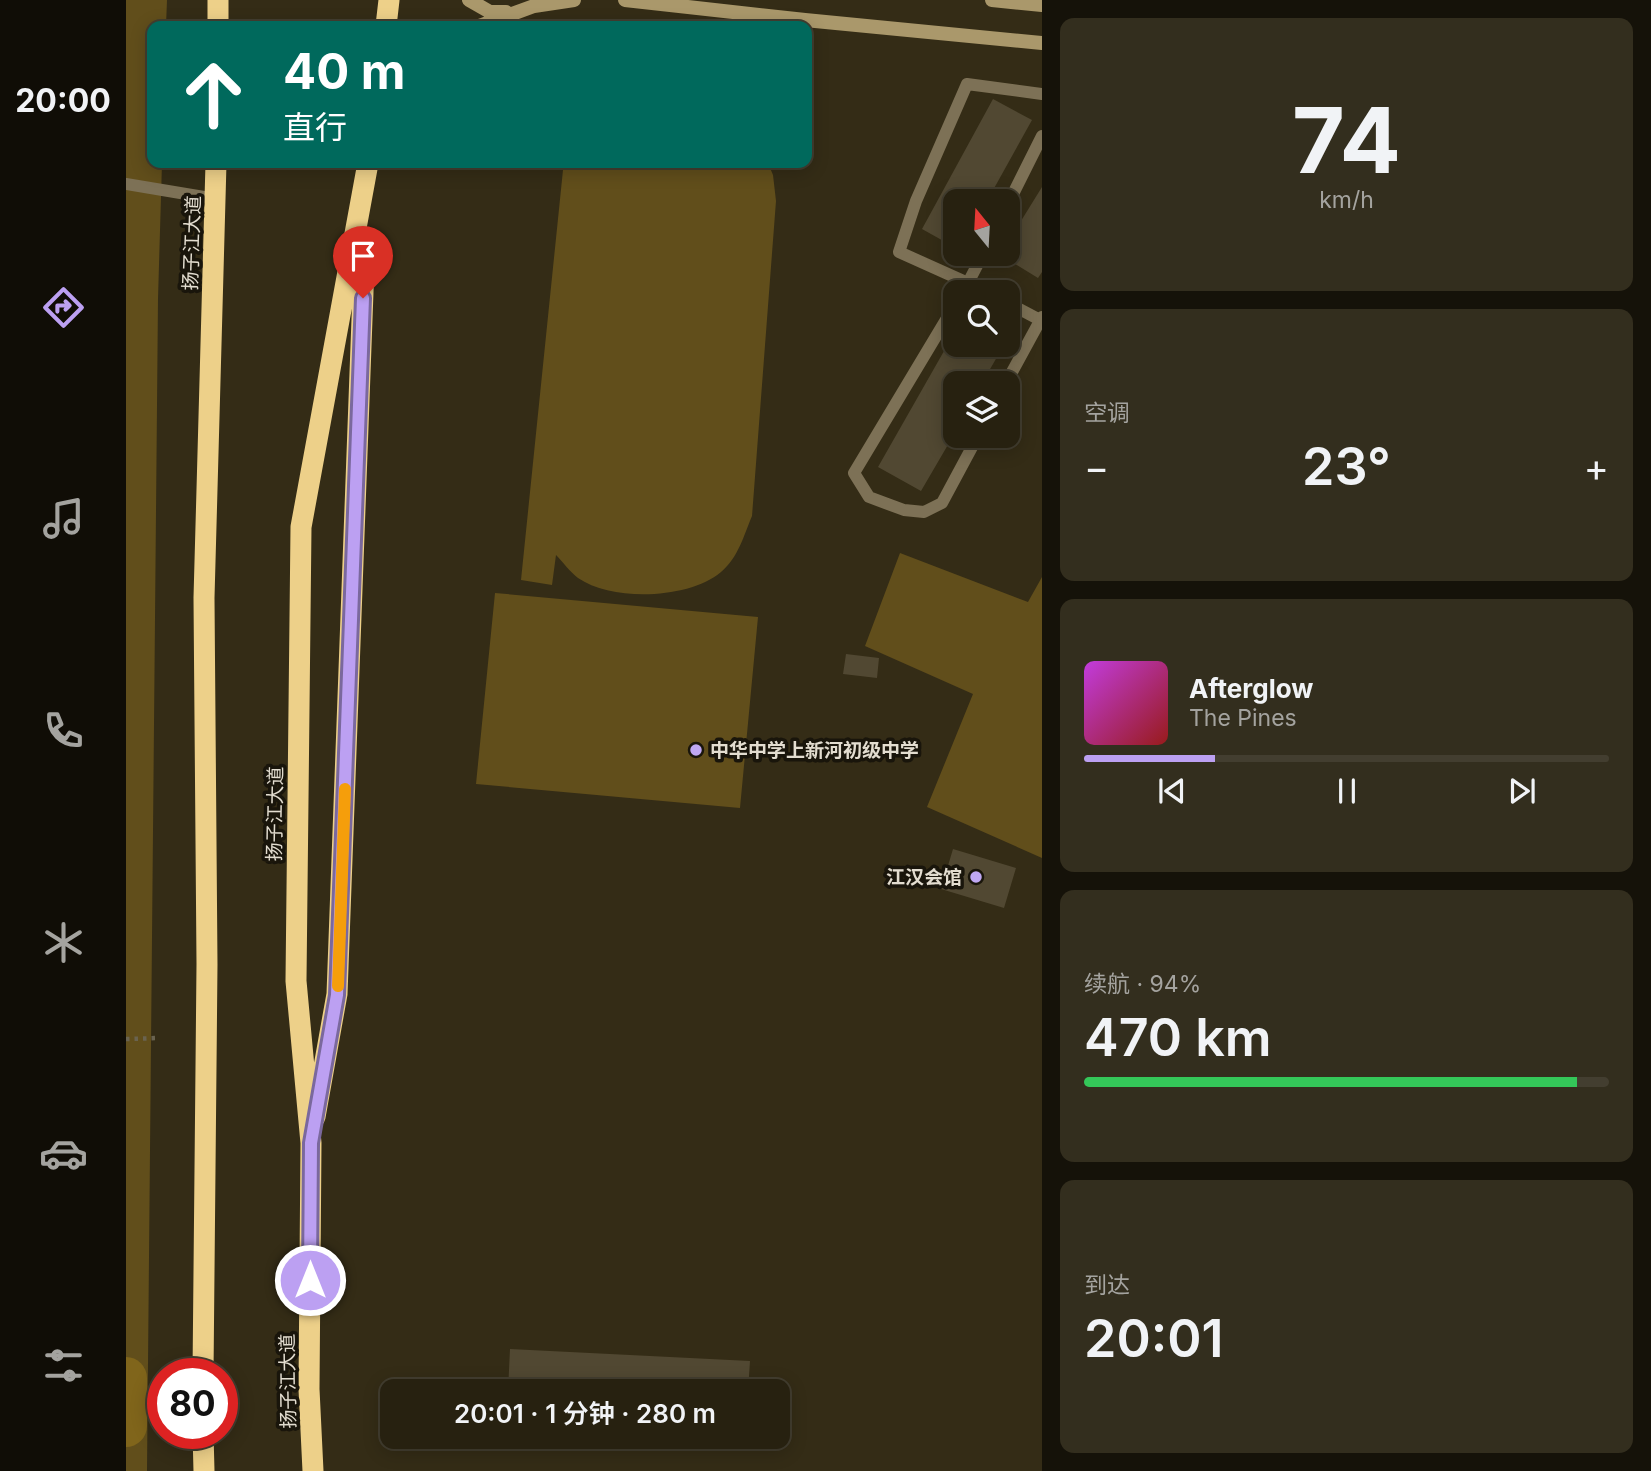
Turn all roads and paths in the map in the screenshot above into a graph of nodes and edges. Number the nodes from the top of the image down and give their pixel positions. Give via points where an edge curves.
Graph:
1 (218, 0) edge
2 (389, 0) edge
3 (469, 0) edge
4 (574, 0) edge
5 (625, 0) edge
6 (992, 0) edge
7 (1042, 5) edge
8 (514, 12) junction
9 (218, 21) edge
10 (387, 21) edge
11 (492, 21) edge
12 (1042, 43) edge
13 (1042, 94) edge
14 (1042, 136) edge
15 (216, 168) edge
16 (367, 168) edge
17 (367, 168) edge
18 (126, 184) edge
19 (1016, 189) edge
20 (216, 199) junction
21 (950, 280) edge
22 (1020, 309) edge
23 (1041, 319) edge
24 (943, 325) edge
25 (1013, 371) edge
26 (972, 448) edge
27 (159, 1038) dead end
28 (127, 1039) edge
29 (311, 1143) junction
30 (204, 1358) edge
31 (203, 1449) edge
32 (204, 1471) edge
33 (313, 1471) edge

1 - 9 highway
2 - 10 highway
3 - 8 main road via 490,12
4 - 8 main road
5 - 12 main road
6 - 7 main road
8 - 11 main road
13 - 21 lane via 967,84 899,252
14 - 19 lane
15 - 20 highway, 扬子江大道
16 - 29 highway via 337,995
17 - 29 highway, 扬子江大道 via 301,527 296,981
18 - 20 lane
20 - 30 highway, 扬子江大道 via 204,598
22 - 23 lane
23 - 25 lane
24 - 26 lane via 854,473 869,497 924,512 942,503
27 - 28 path
29 - 33 highway, 扬子江大道 via 309,1390
31 - 32 highway

